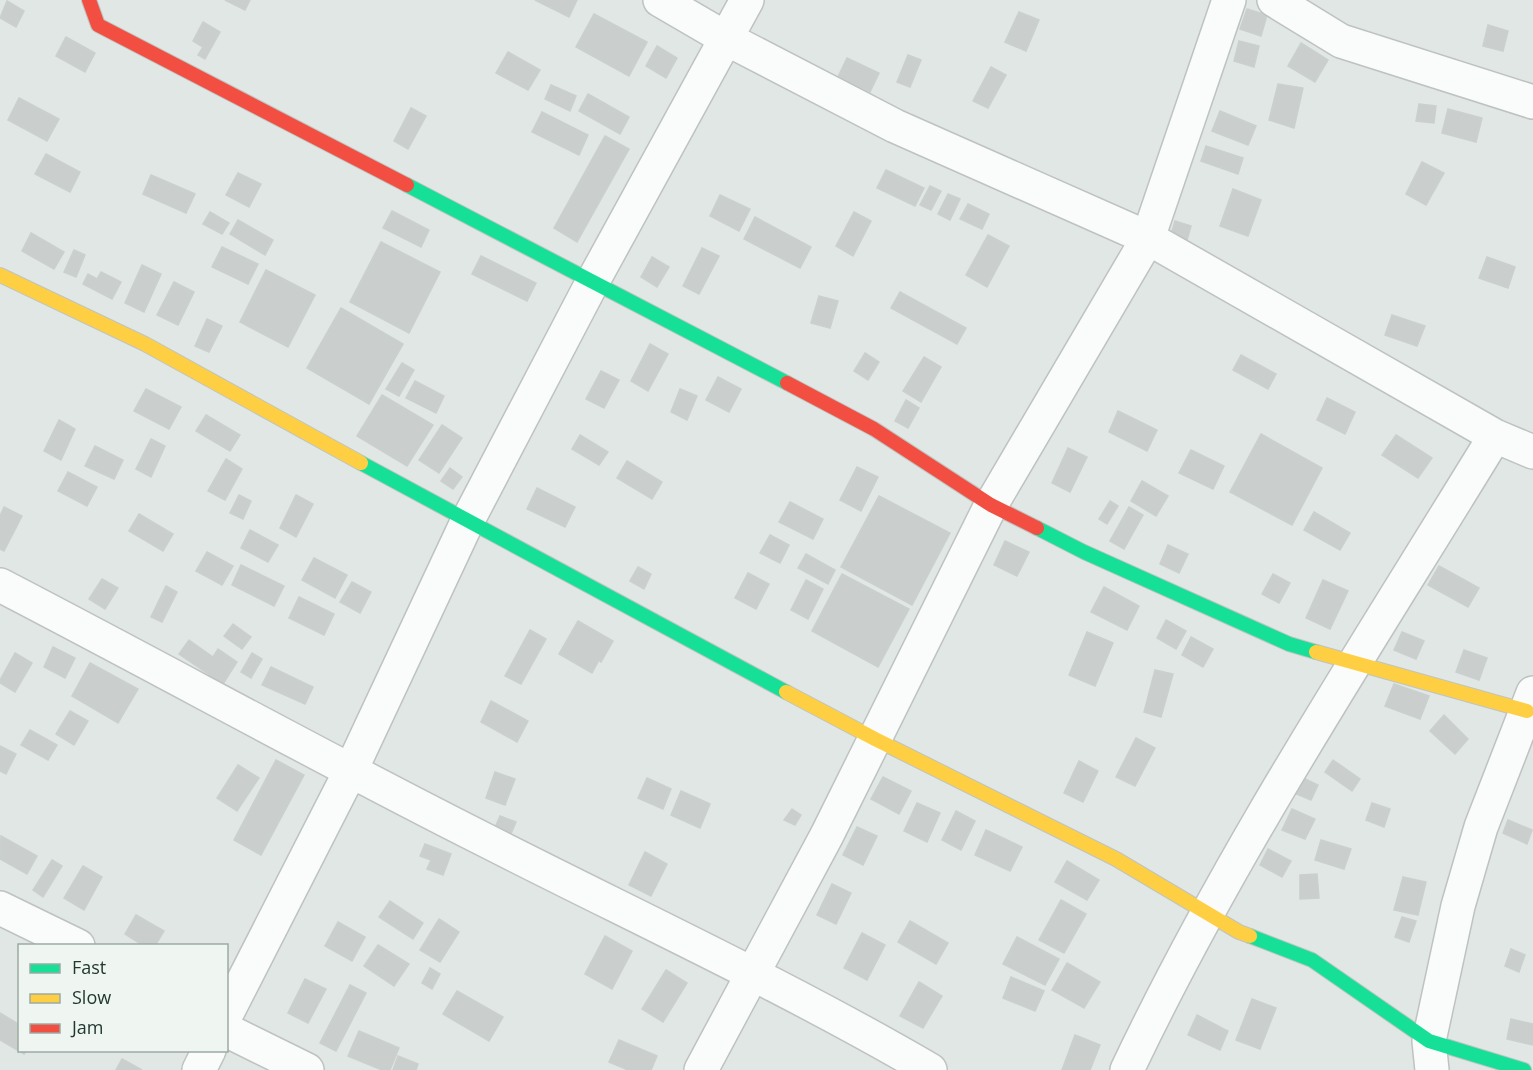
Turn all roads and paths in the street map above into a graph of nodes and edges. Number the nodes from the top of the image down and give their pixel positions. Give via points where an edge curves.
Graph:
1 (89, 0) edge
2 (660, 0) edge
3 (747, 0) edge
4 (1228, 0) edge
5 (1274, 0) edge
6 (727, 39) junction
7 (1533, 102) edge
8 (1148, 238) junction
9 (0, 275) edge
10 (593, 281) junction
11 (1496, 435) junction
12 (1533, 452) edge
13 (991, 505) junction
14 (468, 520) junction
15 (0, 585) edge
16 (1354, 663) junction
17 (1530, 702) edge
18 (875, 739) junction
19 (350, 772) junction
20 (0, 908) edge
21 (1209, 914) junction
22 (76, 944) edge
23 (753, 973) junction
24 (228, 1011) edge
25 (228, 1031) edge
26 (207, 1052) edge
27 (1431, 1056) edge
28 (199, 1070) edge
29 (307, 1070) edge
30 (701, 1070) edge
31 (930, 1070) edge
32 (1127, 1070) edge
33 (1524, 1070) edge

1 - 10 street via 98,26
2 - 6 street
3 - 6 street
4 - 8 street
5 - 7 street via 1341,41
6 - 8 street via 895,126
6 - 10 street
8 - 11 street
8 - 13 street
9 - 14 street via 145,344
10 - 13 street via 874,429
10 - 14 street
11 - 12 street
11 - 16 street
13 - 16 street via 1084,552 1289,644
13 - 18 street
14 - 18 street
14 - 19 street
15 - 19 street
16 - 17 street
16 - 21 street
17 - 27 street via 1478,838 1458,906
18 - 21 street via 1116,859
18 - 23 street
19 - 23 street
19 - 24 street
20 - 22 street
21 - 27 street via 1239,932 1312,960
21 - 32 street
23 - 30 street
23 - 31 street
25 - 29 street
26 - 28 street
27 - 33 street

